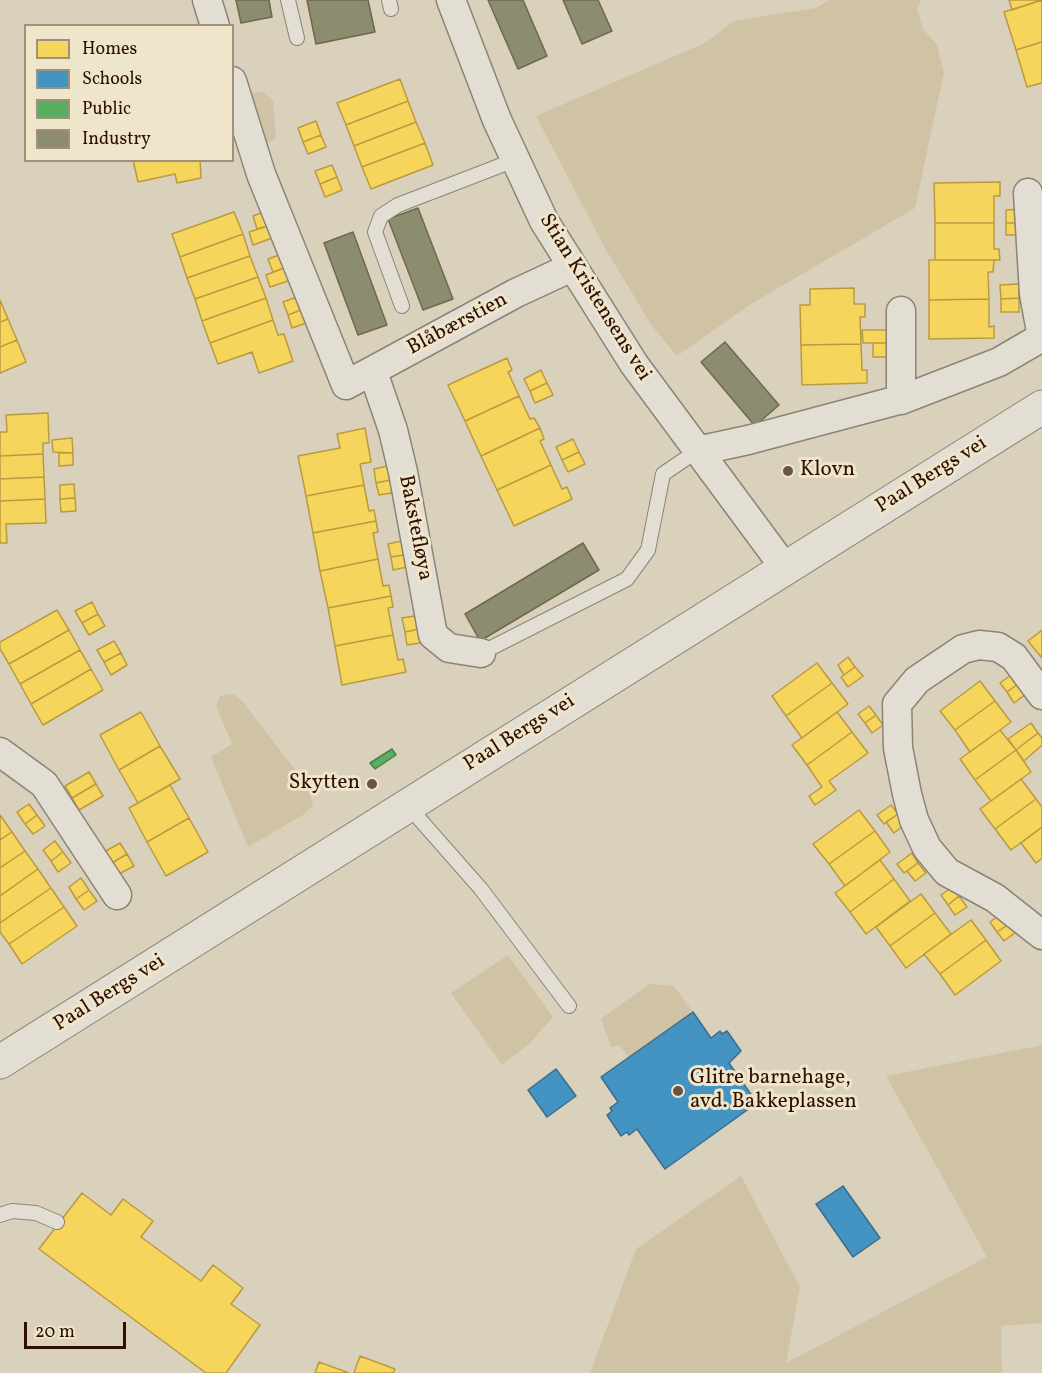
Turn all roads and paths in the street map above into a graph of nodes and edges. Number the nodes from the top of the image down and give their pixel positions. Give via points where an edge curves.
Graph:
1 (207, 0) edge
2 (288, 0) edge
3 (451, 0) edge
4 (214, 24) edge
5 (297, 38) dead end
6 (234, 87) edge
7 (515, 160) junction
8 (1028, 194) dead end
9 (572, 267) junction
10 (402, 306) dead end
11 (901, 311) dead end
12 (1042, 337) edge
13 (373, 372) junction
14 (901, 400) junction
15 (1042, 407) edge
16 (697, 451) junction
17 (785, 568) junction
18 (481, 653) joint
19 (1042, 695) edge
20 (1, 755) edge
21 (406, 805) junction
22 (117, 895) dead end
23 (1042, 935) edge
24 (569, 1006) dead end
25 (0, 1062) edge
26 (0, 1215) edge
27 (57, 1222) dead end

1 - 4 street
2 - 5 lane
3 - 7 street, Stian Kristensens vei
6 - 13 street, Blåbærstien via 261,174 346,385
7 - 9 street, Stian Kristensens vei via 544,221
7 - 10 lane via 398,205 381,216 375,232
8 - 12 street via 1034,294
9 - 13 street, Blåbærstien
9 - 16 street, Stian Kristensens vei via 634,364
11 - 14 street
12 - 14 street via 999,362
13 - 18 street, Bakstefløya via 404,472 433,635 449,648
14 - 16 street
15 - 17 street, Paal Bergs vei
16 - 17 street, Stian Kristensens vei
16 - 18 lane via 663,474 648,550 627,579
17 - 21 street, Paal Bergs vei
19 - 23 street via 1014,657 998,647 979,645 963,649 917,680 897,704 898,748 905,783 914,820 927,848 947,872 995,898
20 - 22 street via 44,784
21 - 24 lane via 481,889
21 - 25 street, Paal Bergs vei
26 - 27 lane via 12,1211 36,1213

